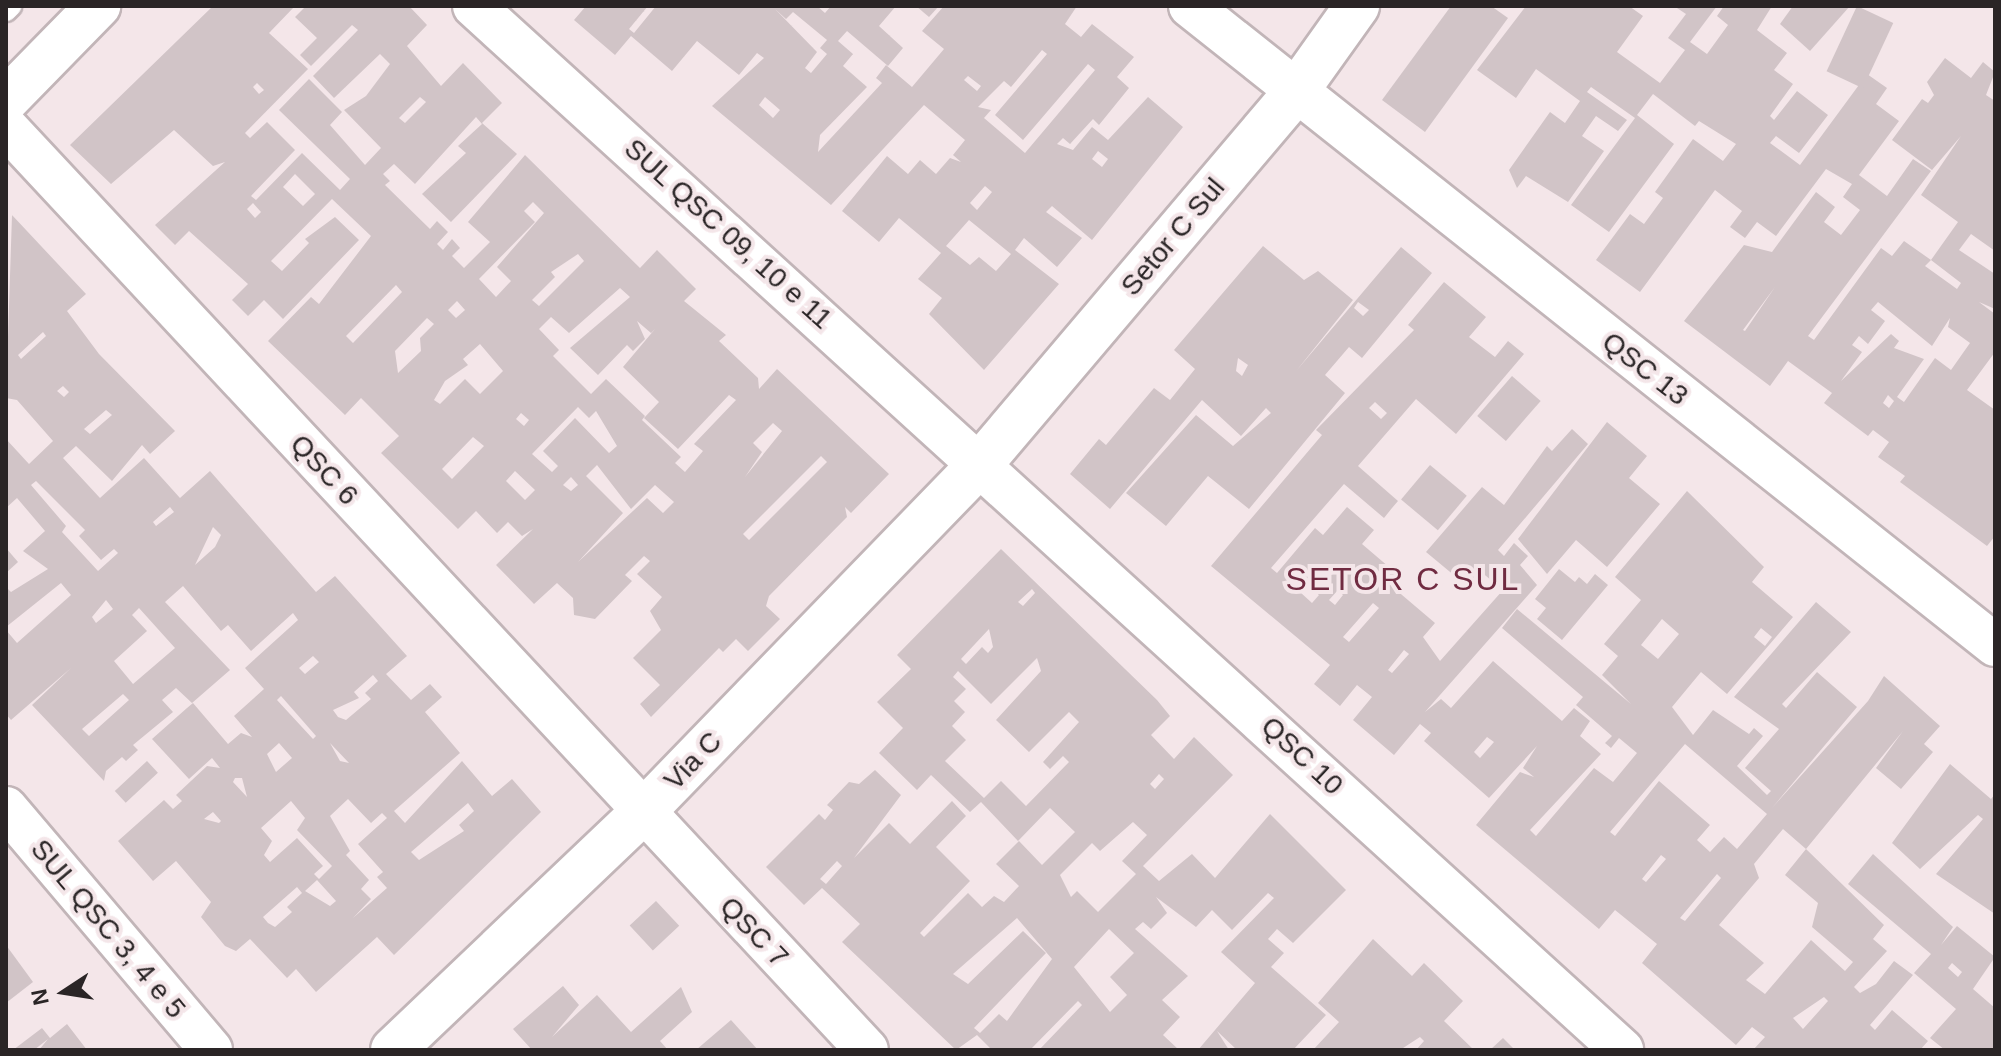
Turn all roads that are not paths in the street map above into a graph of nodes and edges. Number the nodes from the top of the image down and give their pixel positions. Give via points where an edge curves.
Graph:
1 (98, 6) edge
2 (474, 6) edge
3 (1190, 6) edge
4 (1357, 6) edge
5 (1295, 93) junction
6 (6, 100) edge
7 (6, 127) edge
8 (982, 462) junction
9 (1995, 645) edge
10 (6, 808) edge
11 (641, 814) junction
12 (211, 1050) edge
13 (393, 1050) edge
14 (867, 1050) edge
15 (1622, 1050) edge

1 - 6 street
2 - 8 street, SUL QSC 09, 10 e 11
3 - 5 street, QSC 13
4 - 5 street, Setor C Sul
5 - 8 street, Setor C Sul
5 - 9 street, QSC 13
7 - 11 street, QSC 6
8 - 11 street, Via C
8 - 15 street, QSC 10
10 - 12 street, SUL QSC 3, 4 e 5
11 - 13 street, Via C
11 - 14 street, QSC 7

